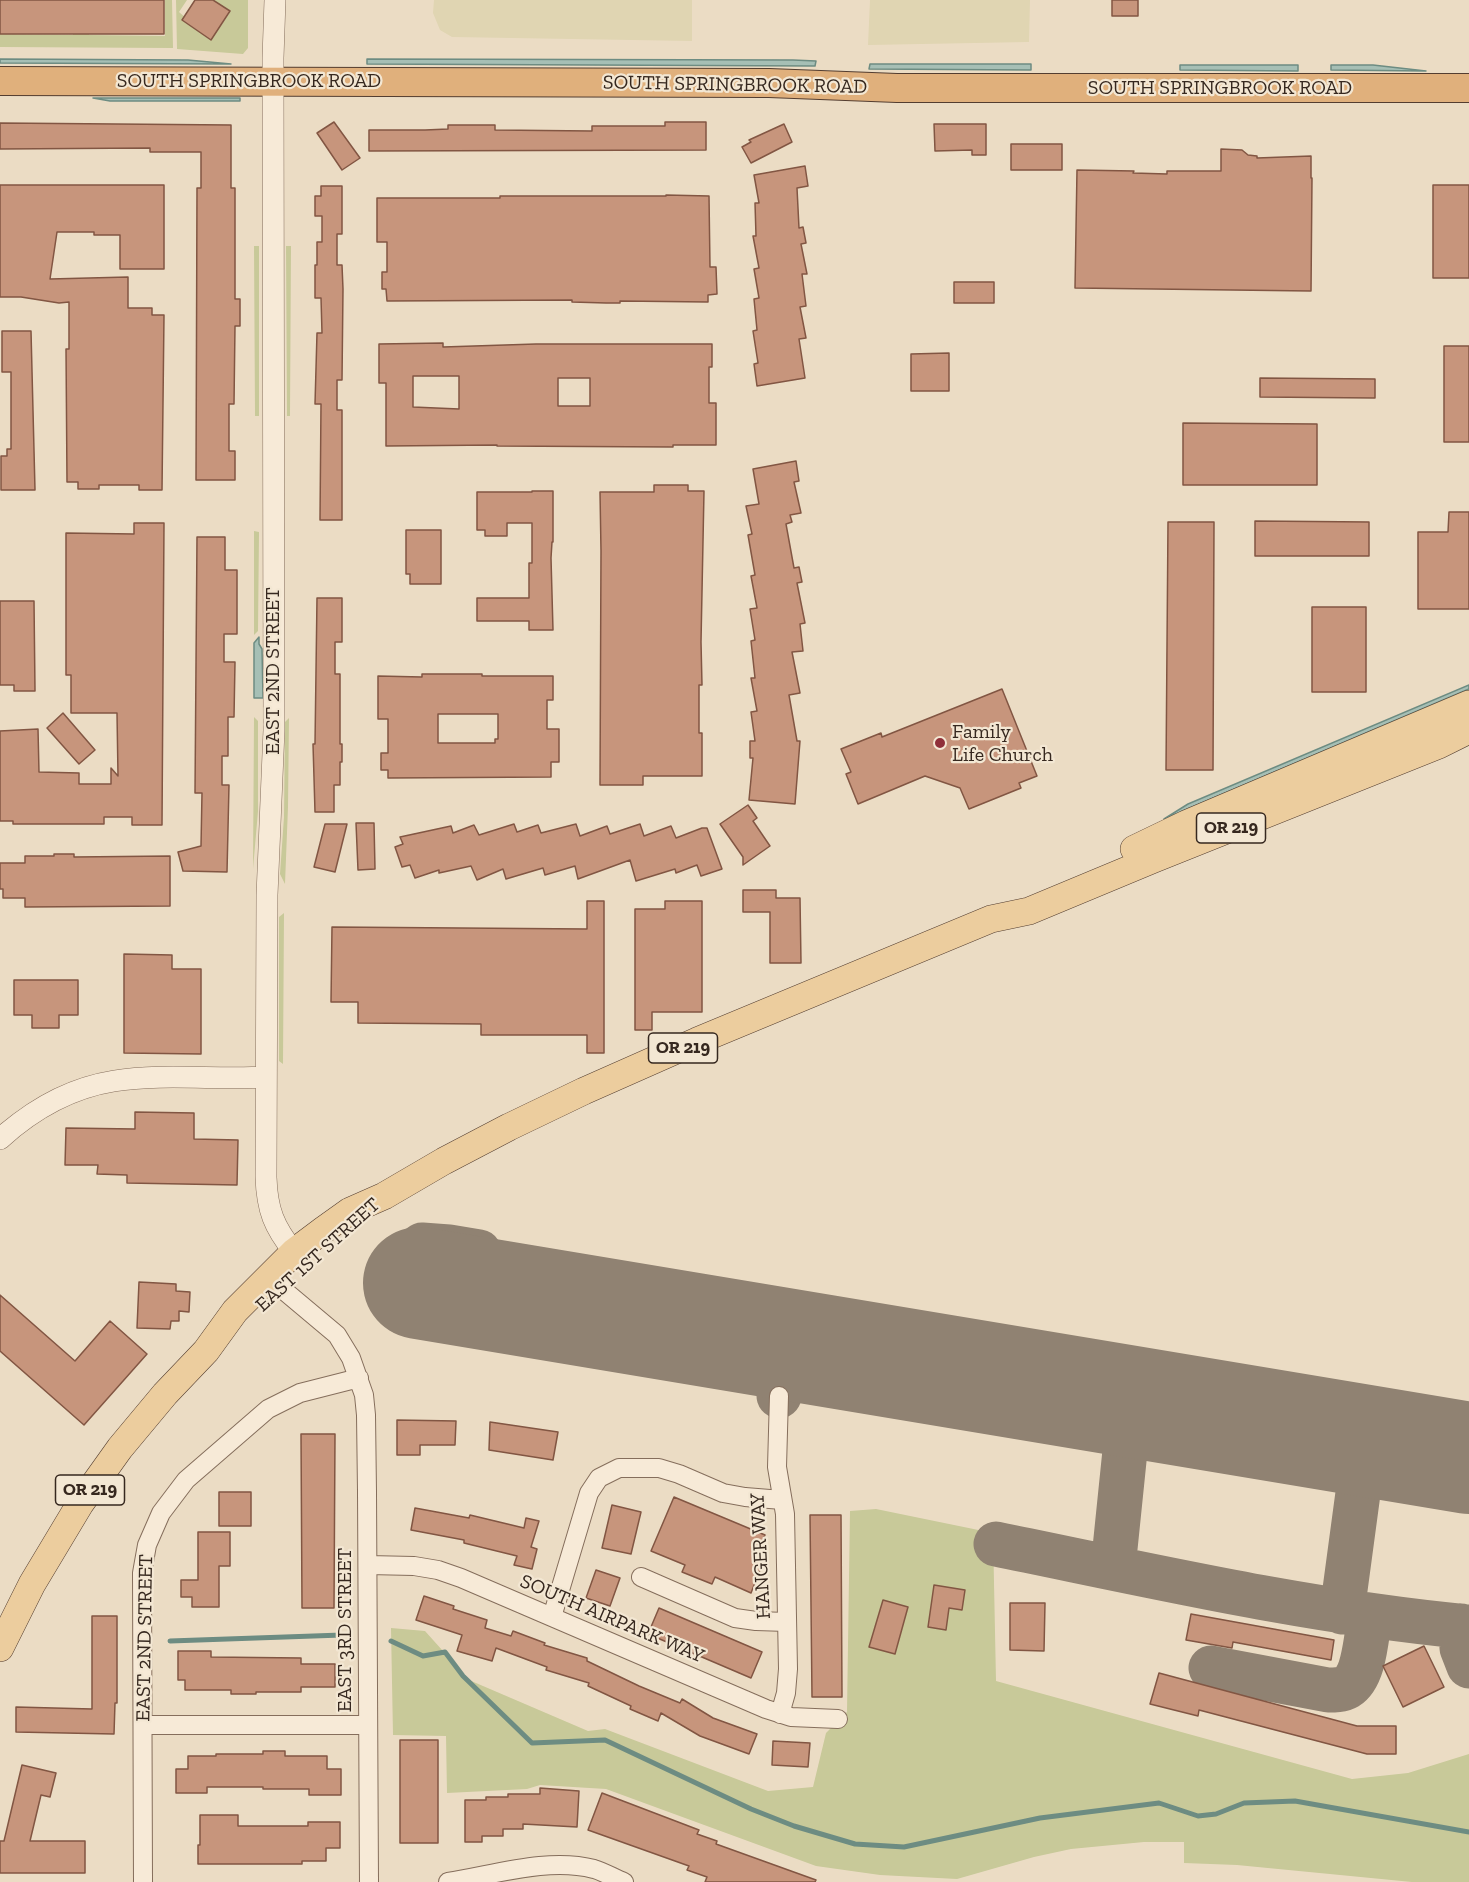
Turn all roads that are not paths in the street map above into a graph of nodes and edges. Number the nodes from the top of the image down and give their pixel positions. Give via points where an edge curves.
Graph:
1 (275, 0) edge
2 (0, 81) edge
3 (273, 81) junction
4 (1469, 88) edge
5 (1469, 704) edge
6 (1469, 730) edge
7 (991, 919) junction
8 (266, 1077) junction
9 (0, 1139) edge
10 (384, 1196) junction
11 (294, 1252) junction
12 (281, 1288) junction
13 (206, 1351) junction
14 (359, 1378) junction
15 (778, 1396) dead end
16 (782, 1500) junction
17 (368, 1565) junction
18 (641, 1576) dead end
19 (552, 1617) junction
20 (787, 1622) junction
21 (0, 1647) edge
22 (780, 1714) junction
23 (838, 1719) dead end
24 (143, 1725) junction
25 (368, 1725) junction
26 (532, 1875) edge
27 (143, 1882) edge
28 (369, 1882) edge
29 (448, 1882) edge
30 (624, 1882) edge

1 - 3 street, EAST 2ND STREET
2 - 3 highway, SOUTH SPRINGBROOK ROAD
3 - 4 highway, SOUTH SPRINGBROOK ROAD via 769,83 897,88
3 - 8 street, EAST 2ND STREET via 274,730 267,895
5 - 7 main road, OR 219 via 1186,824 1023,898
6 - 7 main road, OR 219 via 1439,746 1029,911
7 - 10 main road, OR 219 via 584,1091 508,1127
8 - 9 street via 113,1081 45,1105
8 - 11 street, EAST 2ND STREET via 266,1192 274,1223
10 - 11 main road, EAST 1ST STREET / OR 219 via 350,1211
10 - 12 main road, EAST 1ST STREET / OR 219
11 - 13 main road, EAST 1ST STREET / OR 219 via 235,1311
12 - 13 main road, EAST 1ST STREET / OR 219
12 - 14 street via 337,1335
13 - 21 main road, EAST 1ST STREET / OR 219 via 120,1448 80,1504
14 - 17 street, EAST 3RD STREET via 366,1414
14 - 24 street, EAST 2ND STREET via 300,1393 268,1409 186,1480 161,1513 147,1545 142,1573
15 - 16 street, HANGER WAY via 777,1467
16 - 19 street via 723,1492 659,1468 619,1468 598,1478 589,1493
16 - 20 street, HANGER WAY
17 - 19 street, SOUTH AIRPARK WAY via 438,1570
17 - 25 street, EAST 3RD STREET
18 - 20 street via 735,1618
19 - 22 street, SOUTH AIRPARK WAY
20 - 22 street, HANGER WAY via 786,1693
22 - 23 street, SOUTH AIRPARK WAY
24 - 25 street
24 - 27 street, EAST 2ND STREET
25 - 28 street, EAST 3RD STREET
26 - 29 street
26 - 30 street via 568,1865 595,1870

